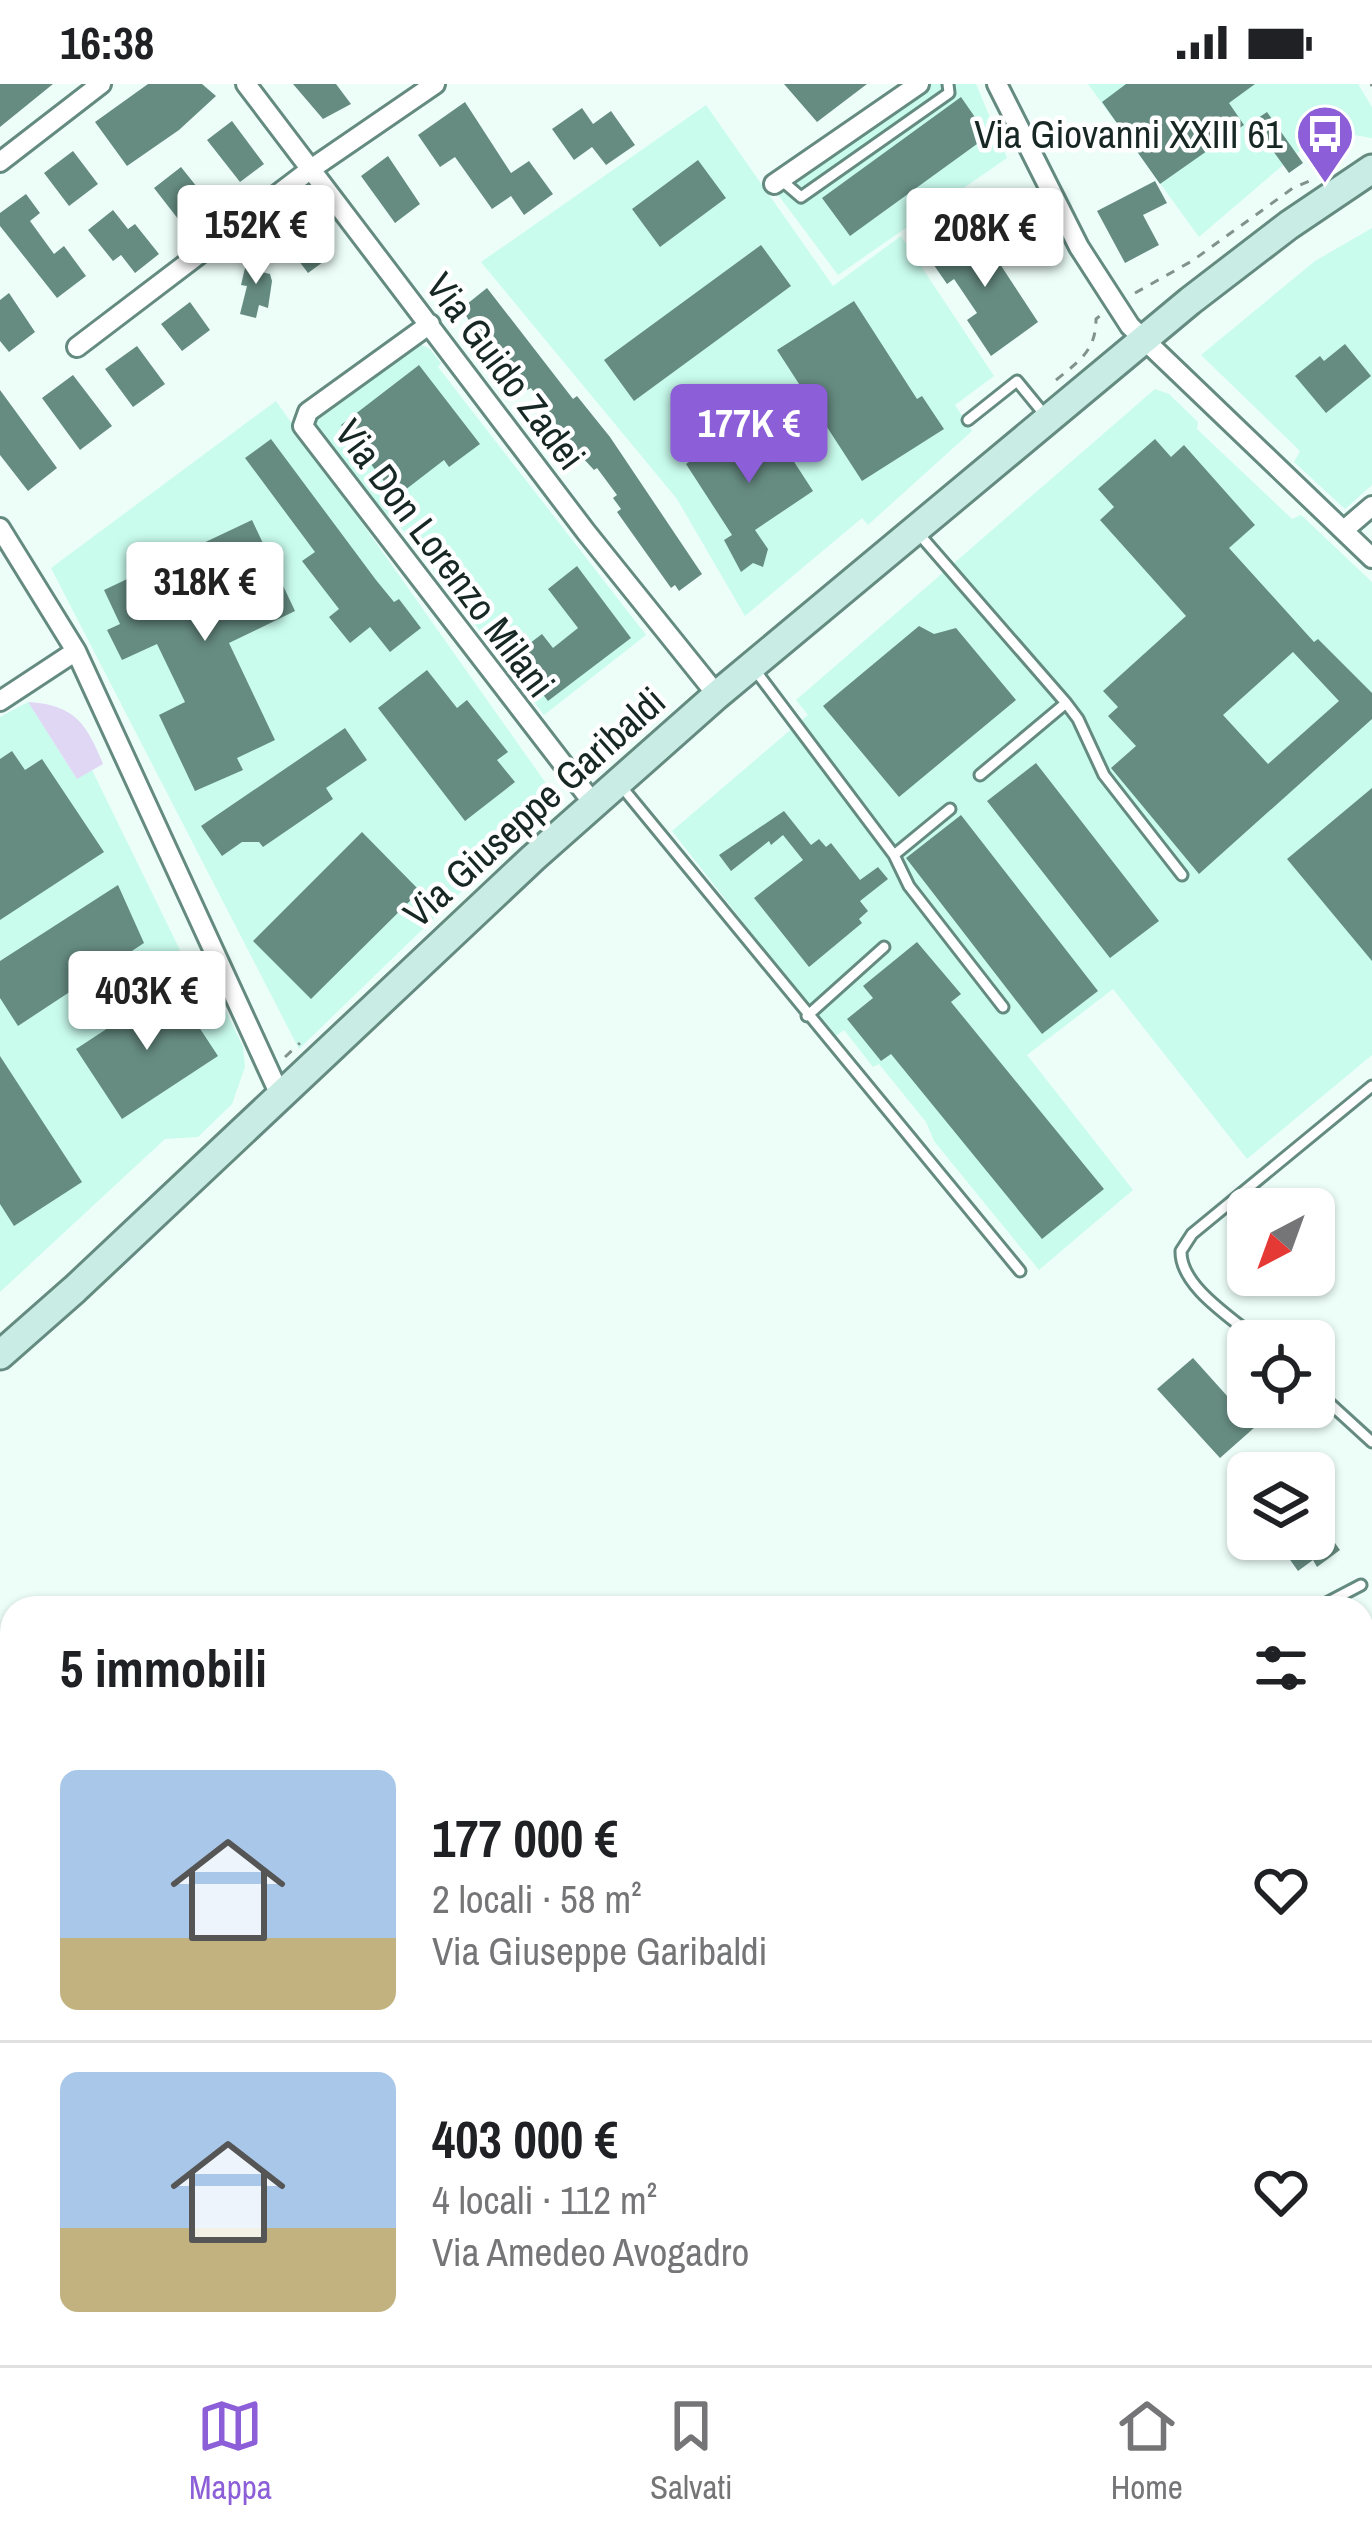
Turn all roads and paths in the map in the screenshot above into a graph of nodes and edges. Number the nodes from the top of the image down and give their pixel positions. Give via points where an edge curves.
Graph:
1 (101, 84) edge
2 (247, 84) edge
3 (435, 84) edge
4 (919, 84) edge
5 (948, 84) edge
6 (997, 84) edge
7 (0, 162) edge
8 (311, 169) junction
9 (1372, 170) edge
10 (777, 182) joint
11 (430, 324) junction
12 (1143, 341) junction
13 (77, 347) dead end
14 (1048, 418) junction
15 (968, 420) dead end
16 (1372, 506) edge
17 (0, 528) edge
18 (915, 529) junction
19 (1344, 530) junction
20 (1372, 557) edge
21 (76, 651) junction
22 (751, 666) junction
23 (717, 695) junction
24 (0, 701) edge
25 (1066, 703) junction
26 (980, 776) dead end
27 (617, 782) junction
28 (592, 803) junction
29 (950, 809) dead end
30 (894, 855) junction
31 (1182, 875) dead end
32 (884, 947) dead end
33 (1003, 1007) dead end
34 (807, 1016) junction
35 (1372, 1086) edge
36 (280, 1095) junction
37 (1020, 1271) dead end
38 (1235, 1320) edge
39 (0, 1355) edge
40 (1335, 1408) edge
41 (1372, 1442) edge
42 (1361, 1585) dead end
43 (1339, 1596) edge

1 - 7 street
2 - 8 street, Via Guido Zadei
3 - 8 street
4 - 10 street
5 - 10 lane via 949,93 801,197
6 - 12 street via 1088,264
8 - 11 street, Via Guido Zadei
8 - 13 street
9 - 12 street, Via Giuseppe Garibaldi
11 - 23 street, Via Guido Zadei
11 - 28 street, Via Don Lorenzo Milani via 308,412 303,426
12 - 14 street, Via Giuseppe Garibaldi
12 - 19 street
14 - 15 lane via 1017,381
14 - 18 street, Via Giuseppe Garibaldi
16 - 19 street
17 - 21 street
18 - 22 street, Via Giuseppe Garibaldi
18 - 25 lane
19 - 20 street
21 - 24 street
21 - 36 street
22 - 23 street, Via Giuseppe Garibaldi
22 - 30 lane
23 - 27 street, Via Giuseppe Garibaldi
25 - 26 lane
25 - 31 lane via 1104,775
27 - 28 street, Via Giuseppe Garibaldi
27 - 34 lane
28 - 36 street, Via Giuseppe Garibaldi
29 - 30 lane
30 - 33 lane
32 - 34 lane
34 - 37 lane
35 - 38 lane via 1181,1251 1186,1272
36 - 39 street, Via Giuseppe Garibaldi
40 - 41 lane
42 - 43 lane

